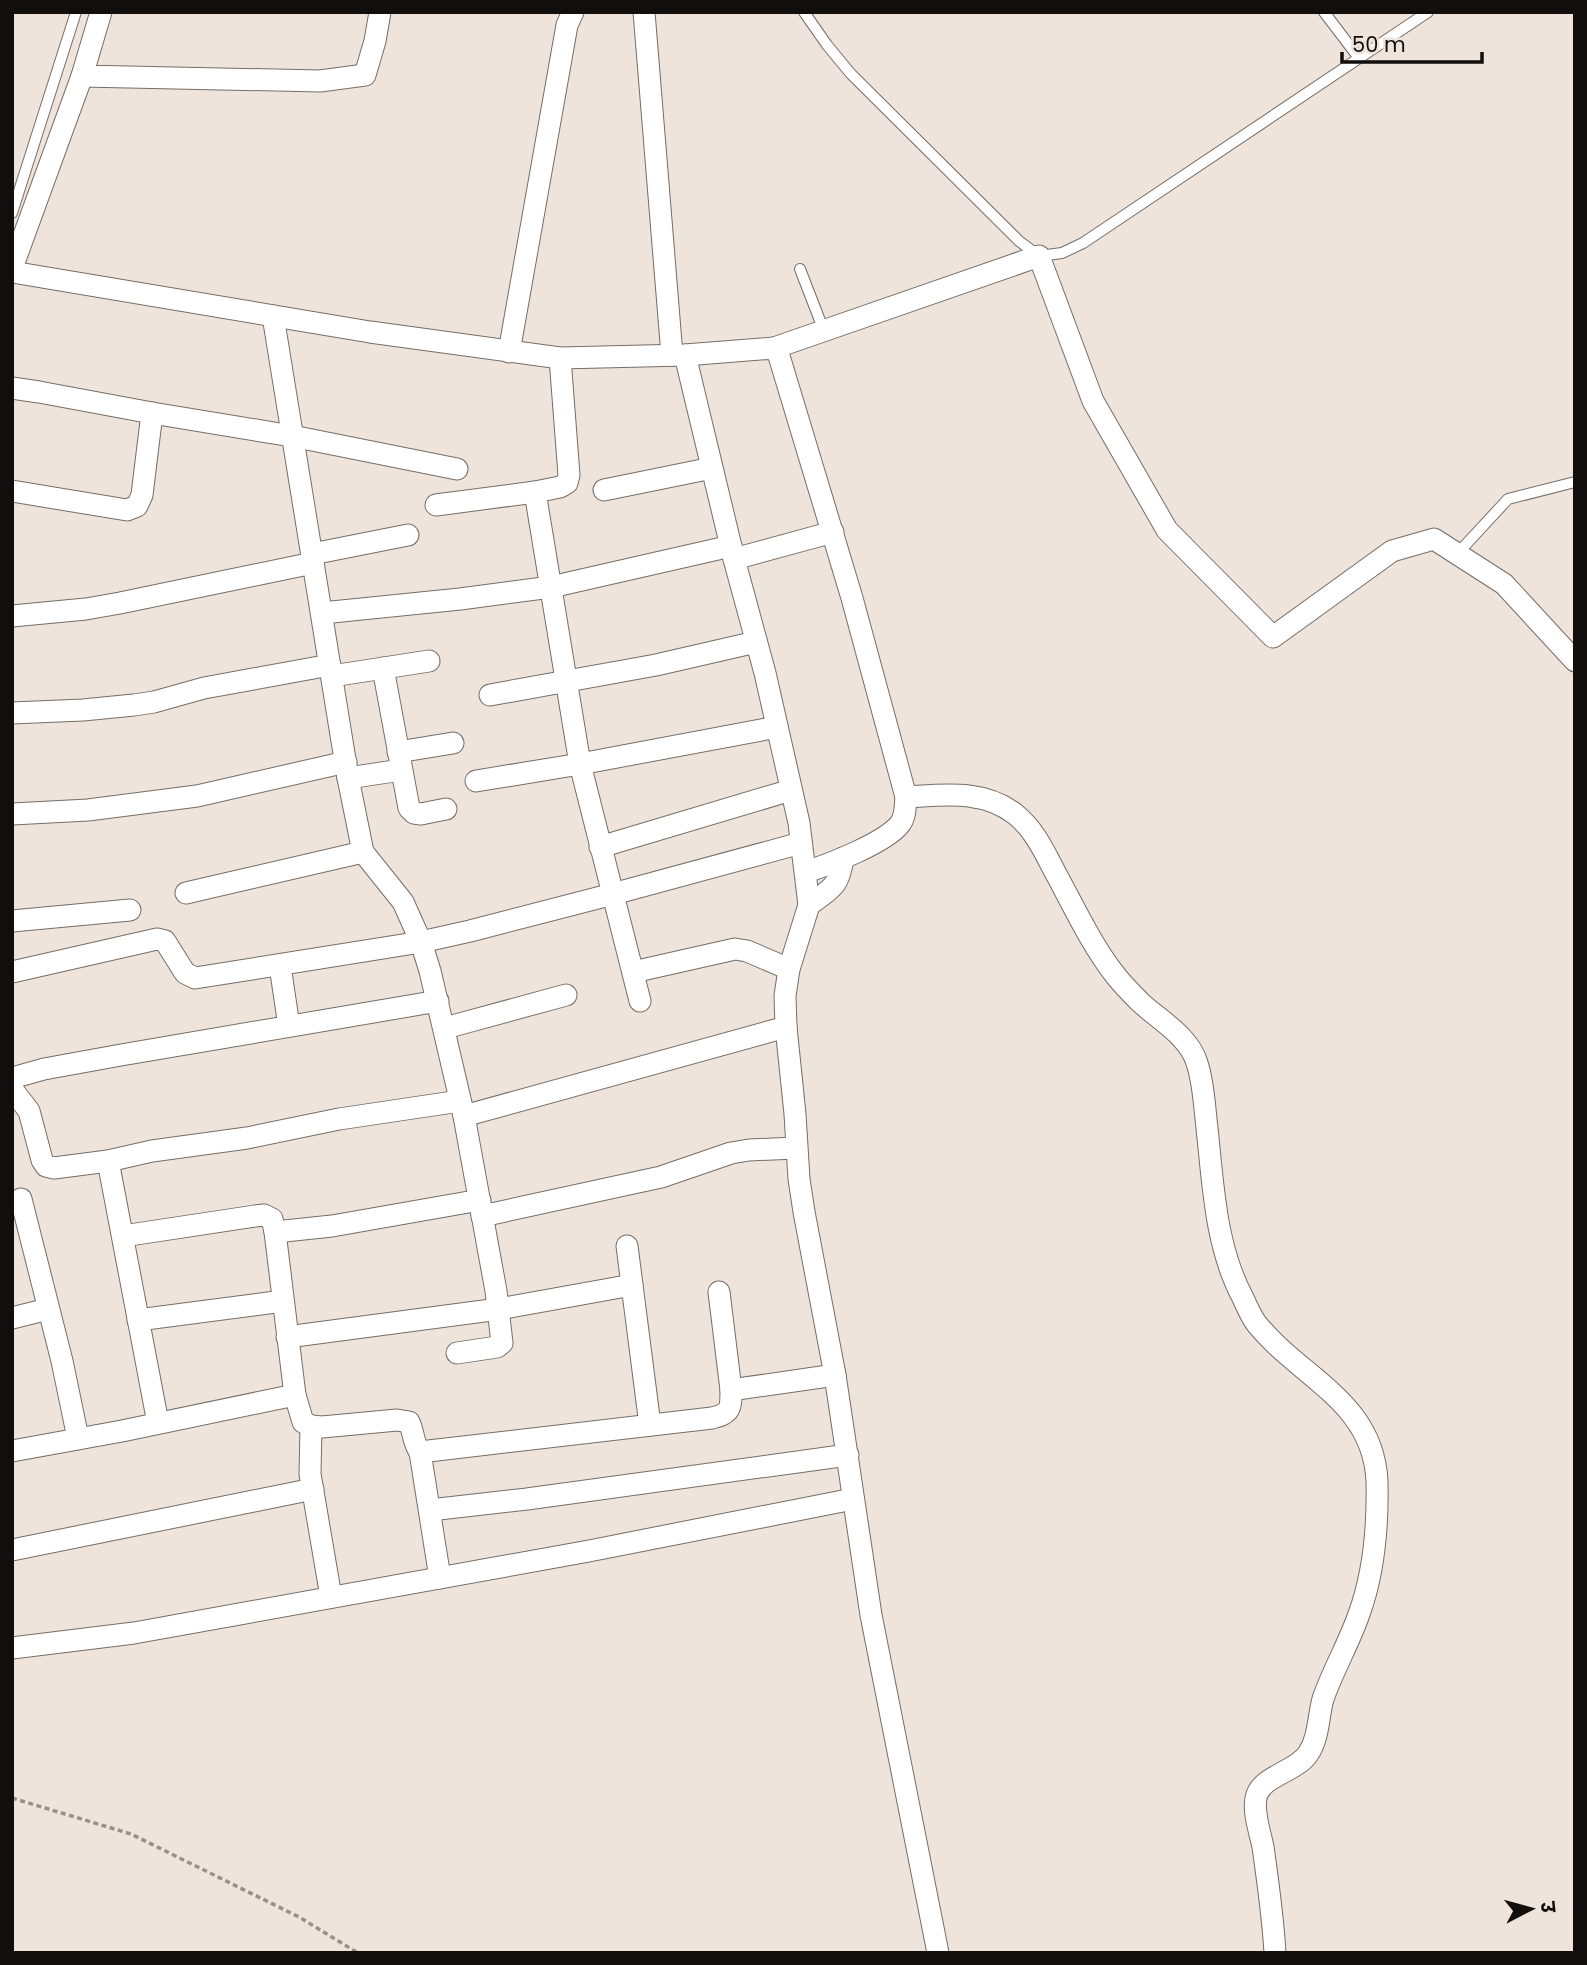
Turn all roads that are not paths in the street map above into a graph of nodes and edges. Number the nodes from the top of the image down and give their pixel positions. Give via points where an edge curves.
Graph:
1 (76, 12) edge
2 (102, 12) edge
3 (380, 12) edge
4 (573, 12) edge
5 (643, 12) edge
6 (1324, 12) edge
7 (1429, 12) edge
8 (809, 14) edge
9 (1359, 58) junction
10 (82, 76) junction
11 (12, 213) edge
12 (1039, 256) junction
13 (800, 269) dead end
14 (12, 270) edge
15 (273, 316) junction
16 (824, 331) junction
17 (774, 348) junction
18 (509, 352) junction
19 (679, 355) junction
20 (560, 358) junction
21 (12, 388) edge
22 (152, 413) junction
23 (292, 436) junction
24 (712, 468) junction
25 (457, 470) dead end
26 (1575, 482) edge
27 (604, 490) dead end
28 (12, 491) edge
29 (535, 492) junction
30 (436, 505) dead end
31 (833, 532) junction
32 (408, 536) dead end
33 (732, 553) junction
34 (1457, 554) junction
35 (313, 558) junction
36 (551, 587) junction
37 (322, 613) junction
38 (12, 615) edge
39 (756, 642) junction
40 (429, 661) dead end
41 (1575, 661) edge
42 (383, 668) junction
43 (331, 670) junction
44 (567, 682) junction
45 (489, 695) dead end
46 (12, 713) edge
47 (777, 727) junction
48 (453, 743) dead end
49 (399, 761) junction
50 (580, 764) junction
51 (347, 770) junction
52 (476, 781) dead end
53 (791, 790) junction
54 (906, 797) junction
55 (446, 809) dead end
56 (12, 814) edge
57 (802, 842) junction
58 (600, 847) junction
59 (363, 852) junction
60 (843, 858) junction
61 (806, 872) junction
62 (186, 893) dead end
63 (613, 894) junction
64 (809, 905) junction
65 (130, 910) dead end
66 (12, 921) edge
67 (421, 942) junction
68 (280, 966) junction
69 (789, 969) junction
70 (12, 972) edge
71 (633, 972) junction
72 (566, 995) dead end
73 (438, 1001) junction
74 (640, 1001) dead end
75 (289, 1026) junction
76 (786, 1027) junction
77 (445, 1028) junction
78 (12, 1077) edge
79 (12, 1089) edge
80 (462, 1108) junction
81 (21, 1113) edge
82 (796, 1148) junction
83 (108, 1161) junction
84 (21, 1199) dead end
85 (481, 1208) junction
86 (275, 1232) junction
87 (123, 1236) junction
88 (627, 1246) dead end
89 (632, 1285) junction
90 (719, 1292) dead end
91 (283, 1301) junction
92 (48, 1309) junction
93 (499, 1309) junction
94 (12, 1318) edge
95 (138, 1320) junction
96 (287, 1337) junction
97 (457, 1353) dead end
98 (835, 1375) junction
99 (731, 1390) junction
100 (295, 1395) junction
101 (158, 1423) junction
102 (650, 1425) junction
103 (311, 1426) junction
104 (78, 1438) junction
105 (12, 1451) edge
106 (420, 1452) junction
107 (848, 1455) junction
108 (313, 1489) junction
109 (853, 1499) junction
110 (430, 1510) junction
111 (12, 1550) edge
112 (440, 1578) junction
113 (331, 1597) junction
114 (12, 1648) edge
115 (937, 1953) edge
116 (1275, 1953) edge

1 - 11 lane
2 - 10 street
3 - 10 street via 365,75 320,81
4 - 18 street
5 - 19 street
6 - 9 lane
7 - 9 lane
8 - 12 lane via 851,74
9 - 12 lane via 1083,243 1062,253
10 - 14 street
12 - 16 street
12 - 34 street via 1093,401 1167,530 1273,637 1392,551 1434,539
13 - 16 lane
14 - 15 street
15 - 18 street
15 - 23 street
16 - 17 street
17 - 19 street
17 - 31 street
18 - 20 street
19 - 20 street
19 - 24 street
20 - 29 street via 568,483
21 - 22 street
22 - 23 street
22 - 28 street via 137,506 127,510
23 - 25 street
23 - 35 street
24 - 27 street
24 - 33 street
26 - 34 lane via 1508,499
29 - 30 street
29 - 36 street
31 - 33 street
31 - 54 street
32 - 35 street
33 - 36 street
33 - 39 street
34 - 41 street via 1504,584
35 - 37 street
35 - 38 street via 120,603
36 - 37 street
36 - 44 street
37 - 43 street
39 - 44 street
39 - 47 street
40 - 42 street
42 - 43 street
42 - 49 street
43 - 46 street via 204,688 134,705
43 - 51 street
44 - 45 street
44 - 50 street
47 - 50 street
47 - 53 street
48 - 49 street
49 - 51 street
49 - 55 street via 409,808 421,814
50 - 52 street
50 - 58 street
51 - 56 street via 197,796
51 - 59 street
53 - 57 street
53 - 58 street
54 - 60 street via 899,826
54 - 116 street via 971,795 1015,813 1035,834 1114,974 1191,1049 1202,1090 1224,1252 1235,1283 1254,1320 1274,1342 1347,1406 1375,1457 1374,1548 1360,1611 1329,1682 1308,1755 1262,1785 1256,1794
57 - 61 street
57 - 63 street
58 - 63 street
59 - 62 street
59 - 67 street via 403,902
60 - 61 street
60 - 64 street via 836,885
61 - 64 street
63 - 67 street
63 - 71 street
64 - 69 street
65 - 66 street
67 - 68 street
67 - 73 street
68 - 70 street via 195,978 185,973 165,941 157,939
68 - 75 street
69 - 71 street via 735,949
69 - 76 street
71 - 74 street
72 - 77 street
73 - 75 street
73 - 77 street
75 - 78 street
76 - 80 street
76 - 82 street
77 - 80 street
79 - 81 street
80 - 83 street via 339,1119
80 - 85 street
81 - 83 street via 46,1166
82 - 85 street via 731,1153 661,1177
82 - 98 street via 803,1212
83 - 87 street
84 - 92 street
85 - 86 street
85 - 93 street
86 - 87 street via 272,1219 264,1215
86 - 91 street
87 - 95 street
88 - 89 street
89 - 93 street
89 - 102 street
90 - 99 street
91 - 95 street
91 - 96 street
92 - 94 street
92 - 104 street
93 - 96 street
93 - 97 street via 502,1343 497,1348
95 - 101 street
96 - 100 street
98 - 99 street
98 - 107 street
99 - 102 street via 731,1407 725,1414
100 - 101 street
100 - 103 street via 303,1422
101 - 104 street
102 - 106 street
103 - 106 street via 408,1422
103 - 108 street
104 - 105 street
106 - 110 street
107 - 109 street
107 - 110 street
108 - 111 street
108 - 113 street
109 - 112 street
109 - 115 street
110 - 112 street
112 - 113 street
113 - 114 street via 134,1633

